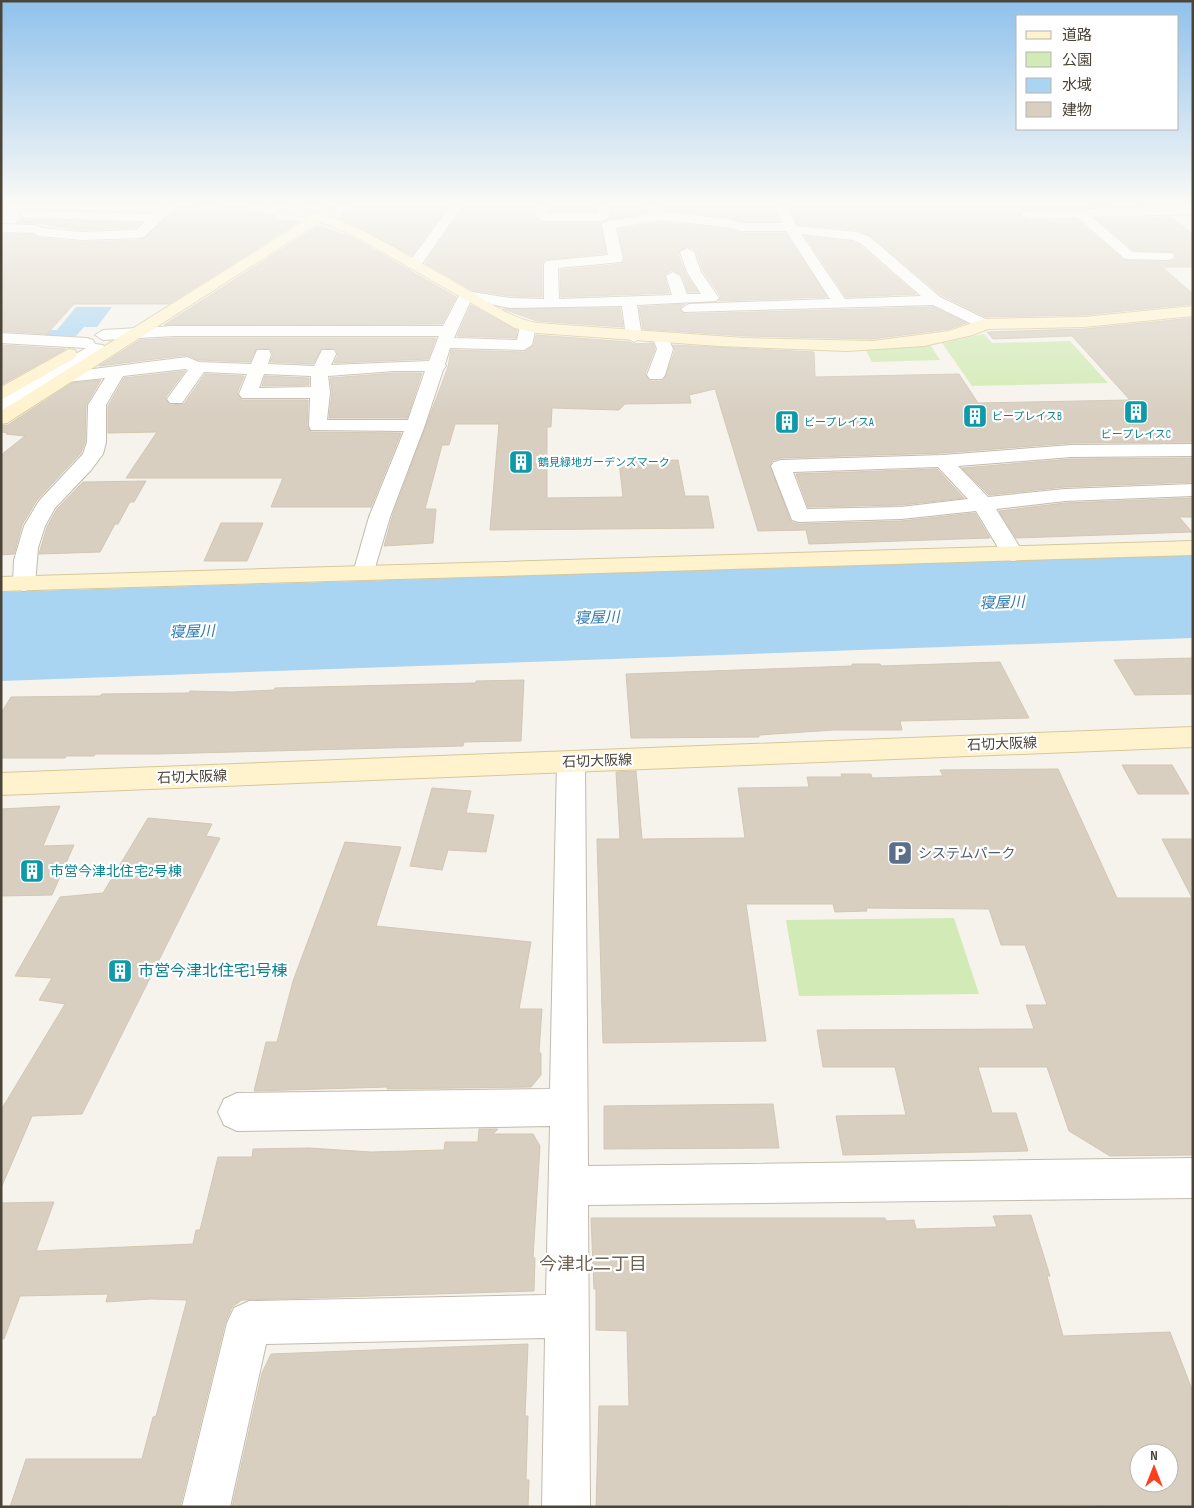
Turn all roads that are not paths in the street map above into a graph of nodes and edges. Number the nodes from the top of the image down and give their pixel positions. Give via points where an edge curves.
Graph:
1 (219, 275) edge
2 (431, 275) edge
3 (551, 275) edge
4 (696, 275) edge
5 (822, 275) edge
6 (906, 275) edge
7 (672, 276) dead end
8 (602, 284) dead end
9 (466, 296) junction
10 (678, 300) junction
11 (935, 300) junction
12 (629, 301) junction
13 (604, 302) junction
14 (552, 303) junction
15 (840, 303) junction
16 (1193, 311) edge
17 (133, 317) dead end
18 (984, 324) junction
19 (528, 326) junction
20 (137, 334) junction
21 (448, 337) junction
22 (634, 337) junction
23 (1, 338) edge
24 (661, 338) junction
25 (203, 340) dead end
26 (95, 342) junction
27 (265, 344) dead end
28 (328, 354) dead end
29 (192, 366) junction
30 (438, 366) junction
31 (258, 369) junction
32 (320, 371) junction
33 (117, 372) junction
34 (656, 375) dead end
35 (67, 376) junction
36 (321, 392) junction
37 (1, 395) edge
38 (176, 399) dead end
39 (1, 406) edge
40 (1, 419) edge
41 (416, 425) junction
42 (1193, 450) edge
43 (943, 461) junction
44 (1193, 490) edge
45 (982, 503) junction
46 (1193, 548) edge
47 (1013, 554) junction
48 (364, 573) junction
49 (1, 584) edge
50 (24, 584) junction
51 (1193, 737) edge
52 (571, 762) junction
53 (1, 784) edge
54 (570, 1107) junction
55 (237, 1112) dead end
56 (1193, 1178) edge
57 (570, 1186) junction
58 (568, 1316) junction
59 (206, 1507) edge
60 (566, 1507) edge

1 - 20 street
2 - 9 street
3 - 14 street
4 - 10 street via 711,298
5 - 15 street
6 - 11 street
7 - 10 street
8 - 13 street
9 - 14 street via 510,303
9 - 19 street
9 - 21 street
10 - 12 street
10 - 15 street via 677,309
11 - 15 street
11 - 18 street
12 - 13 street
12 - 22 street
13 - 14 street
16 - 18 street via 1084,322
17 - 26 street
18 - 24 street via 977,330 932,340 888,344 829,346
19 - 21 street via 524,344
19 - 22 street
20 - 21 street via 174,331
20 - 26 street
20 - 35 street
21 - 30 street
22 - 24 street
23 - 26 street
24 - 34 street via 666,349
25 - 29 street
26 - 37 street
26 - 39 street
27 - 31 street
28 - 32 street
29 - 31 street
29 - 33 street
29 - 38 street
30 - 32 street
30 - 41 street
31 - 32 street
31 - 36 street via 248,394
32 - 36 street
33 - 35 street
33 - 50 street via 98,405 94,454 54,496 34,526 23,572
35 - 40 street
36 - 41 street via 318,426
41 - 48 street
42 - 43 street via 1071,451
43 - 45 street
43 - 45 street via 781,466 799,516 902,513
44 - 45 street via 1065,495
45 - 47 street
46 - 47 street
47 - 48 street
48 - 50 street
49 - 50 street
51 - 52 street, 石切大阪線
52 - 53 street, 石切大阪線
52 - 54 street
54 - 55 street
54 - 57 street
56 - 57 street
57 - 58 street
58 - 59 street via 249,1323
58 - 60 street

